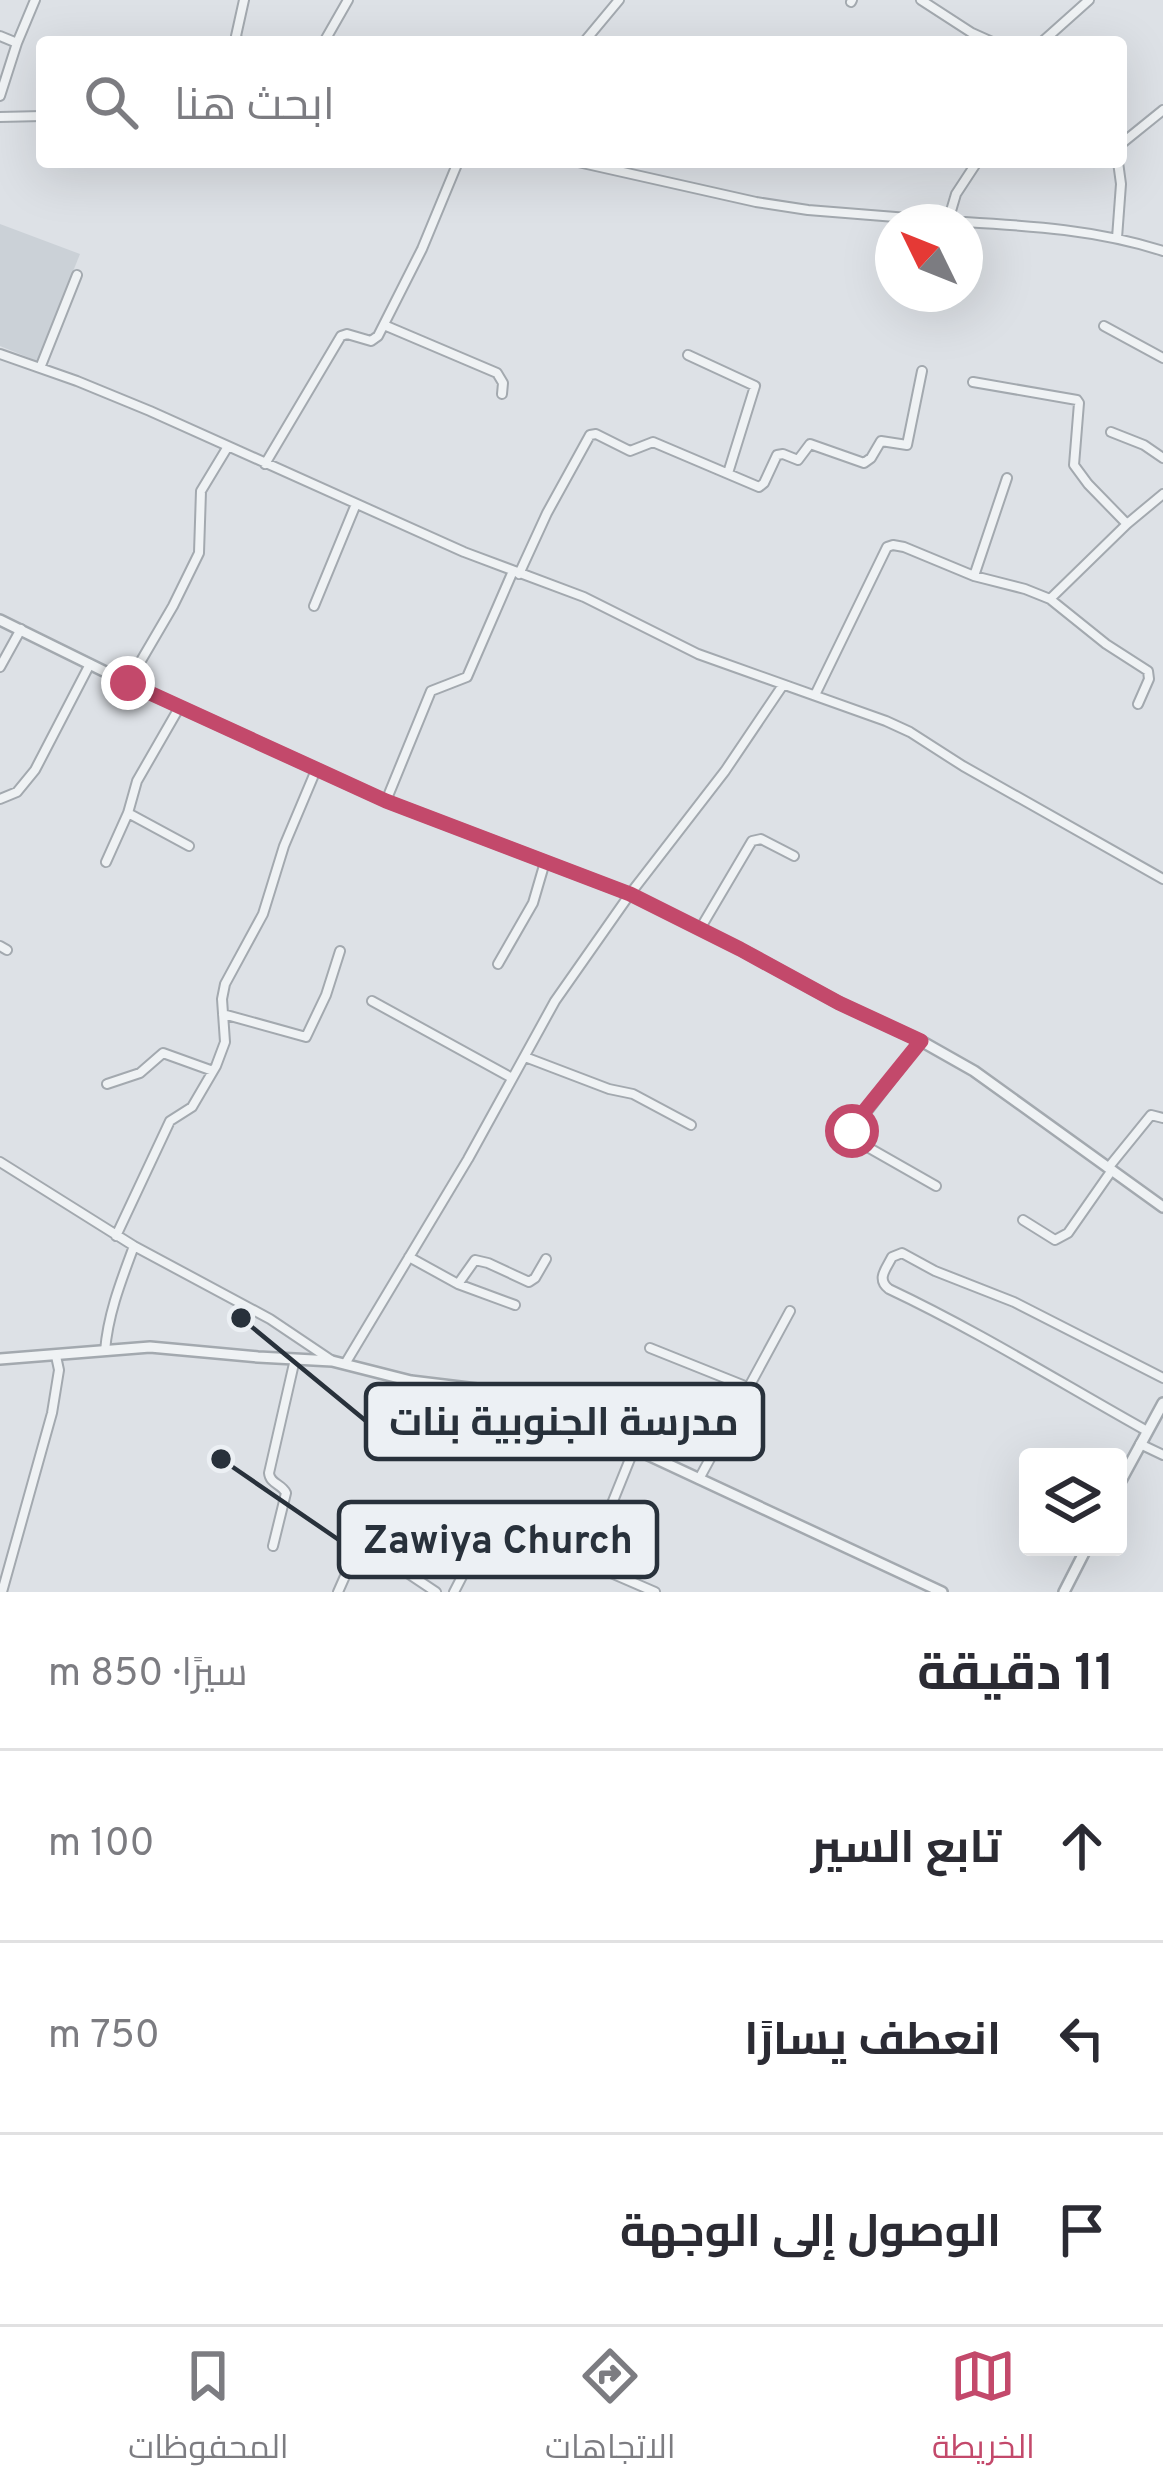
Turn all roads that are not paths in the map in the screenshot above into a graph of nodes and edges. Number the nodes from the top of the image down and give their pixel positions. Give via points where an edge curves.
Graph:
1 (35, 0) edge
2 (244, 0) edge
3 (348, 0) edge
4 (619, 0) edge
5 (921, 0) edge
6 (1089, 0) edge
7 (0, 36) edge
8 (236, 36) edge
9 (327, 36) edge
10 (589, 36) edge
11 (979, 36) edge
12 (1049, 36) edge
13 (17, 43) junction
14 (0, 96) edge
15 (1163, 110) edge
16 (36, 116) edge
17 (0, 117) edge
18 (1127, 139) edge
19 (456, 168) edge
20 (605, 168) edge
21 (973, 168) edge
22 (1119, 168) edge
23 (953, 204) edge
24 (875, 215) edge
25 (983, 223) edge
26 (1117, 238) junction
27 (1163, 251) edge
28 (77, 274) dead end
29 (384, 325) junction
30 (1104, 326) dead end
31 (0, 354) edge
32 (688, 355) dead end
33 (1163, 358) edge
34 (40, 368) junction
35 (922, 371) dead end
36 (973, 382) dead end
37 (502, 394) dead end
38 (1111, 432) dead end
39 (227, 448) junction
40 (1163, 458) edge
41 (265, 464) junction
42 (728, 473) junction
43 (1006, 478) dead end
44 (1163, 494) edge
45 (356, 504) junction
46 (1127, 524) junction
47 (516, 573) junction
48 (974, 576) junction
49 (1050, 599) junction
50 (314, 606) dead end
51 (0, 620) edge
52 (21, 628) junction
53 (90, 664) junction
54 (0, 667) edge
55 (128, 683) junction
56 (783, 685) junction
57 (815, 694) junction
58 (1138, 704) dead end
59 (179, 707) junction
60 (316, 770) junction
61 (0, 800) edge
62 (386, 801) junction
63 (128, 813) junction
64 (189, 846) dead end
65 (794, 856) dead end
66 (106, 862) dead end
67 (545, 862) junction
68 (1163, 879) edge
69 (630, 894) junction
70 (700, 929) junction
71 (340, 951) dead end
72 (498, 964) dead end
73 (372, 1001) dead end
74 (223, 1014) junction
75 (921, 1041) junction
76 (524, 1057) junction
77 (213, 1071) junction
78 (512, 1078) junction
79 (107, 1084) dead end
80 (1163, 1118) edge
81 (691, 1125) dead end
82 (0, 1162) edge
83 (1110, 1169) junction
84 (936, 1186) dead end
85 (1163, 1207) edge
86 (1023, 1220) dead end
87 (116, 1236) junction
88 (134, 1246) junction
89 (409, 1257) junction
90 (546, 1259) dead end
91 (458, 1284) junction
92 (515, 1305) dead end
93 (790, 1311) dead end
94 (650, 1348) dead end
95 (105, 1352) junction
96 (56, 1356) junction
97 (0, 1359) edge
98 (295, 1359) junction
99 (332, 1360) junction
100 (345, 1364) junction
101 (1163, 1378) edge
102 (750, 1388) junction
103 (1163, 1403) edge
104 (1147, 1431) junction
105 (1140, 1444) junction
106 (634, 1449) junction
107 (1163, 1455) edge
108 (1127, 1469) edge
109 (698, 1480) junction
110 (273, 1546) dead end
111 (1082, 1556) edge
112 (588, 1563) junction
113 (2, 1592) edge
114 (338, 1592) edge
115 (436, 1592) edge
116 (454, 1592) edge
117 (655, 1592) edge
118 (942, 1592) edge
119 (1064, 1592) edge

1 - 13 street
2 - 8 street
3 - 9 street
4 - 10 street
5 - 11 street
6 - 12 street
7 - 13 street
13 - 14 street
15 - 18 street
16 - 17 street
19 - 29 street
20 - 24 street via 756,202
21 - 23 street
22 - 26 street
25 - 26 street
26 - 27 street
28 - 34 street
29 - 37 street via 497,374
29 - 41 street via 371,341 341,336
30 - 33 street
31 - 34 street
32 - 42 street via 755,386
34 - 39 street
35 - 42 street via 905,446 881,441 864,463 810,444 798,460 777,455 759,487
36 - 46 street via 1077,400 1074,465
38 - 40 street
39 - 41 street
39 - 55 street via 201,491 199,553
41 - 45 street
42 - 47 street via 653,442 630,451 590,435
43 - 48 street
44 - 46 street
45 - 47 street
45 - 50 street
46 - 49 street
47 - 56 street
47 - 62 street via 467,677 430,692
48 - 49 street
48 - 57 street via 887,547
49 - 58 street via 1148,671
51 - 52 street
52 - 53 street
52 - 54 street
53 - 55 street
53 - 61 street via 35,770
55 - 59 street
56 - 57 street
56 - 69 street
57 - 68 street via 910,732
59 - 60 street
59 - 63 street
60 - 62 street
60 - 74 street via 226,985
62 - 67 street
63 - 64 street
63 - 66 street
65 - 70 street via 752,841
67 - 69 street
67 - 72 street via 533,903
69 - 70 street
69 - 76 street
70 - 75 street
71 - 74 street via 306,1037
73 - 78 street
74 - 77 street via 225,1042
75 - 83 street
75 - 84 street via 852,1131
76 - 78 street
76 - 81 street via 633,1094
77 - 79 street via 163,1053 140,1073
77 - 87 street via 192,1107 170,1121
78 - 89 street
80 - 83 street via 1151,1115
82 - 87 street
83 - 85 street
83 - 86 street via 1061,1238
87 - 88 street
88 - 95 street
88 - 99 street
89 - 91 street
89 - 100 street
90 - 91 street via 532,1282 480,1260
91 - 92 street
93 - 102 street
94 - 102 street
95 - 96 street
95 - 98 street via 150,1347
96 - 97 street
96 - 113 street via 52,1413
98 - 99 street
98 - 110 street via 268,1473 286,1493
99 - 100 street
100 - 106 street via 477,1389
101 - 104 street via 902,1253 882,1277 889,1289
102 - 109 street
103 - 104 street
104 - 105 street
105 - 107 street
105 - 108 street
106 - 109 street
106 - 112 street
109 - 118 street
111 - 119 street
112 - 116 street via 491,1526
112 - 117 street
114 - 115 street via 359,1553

